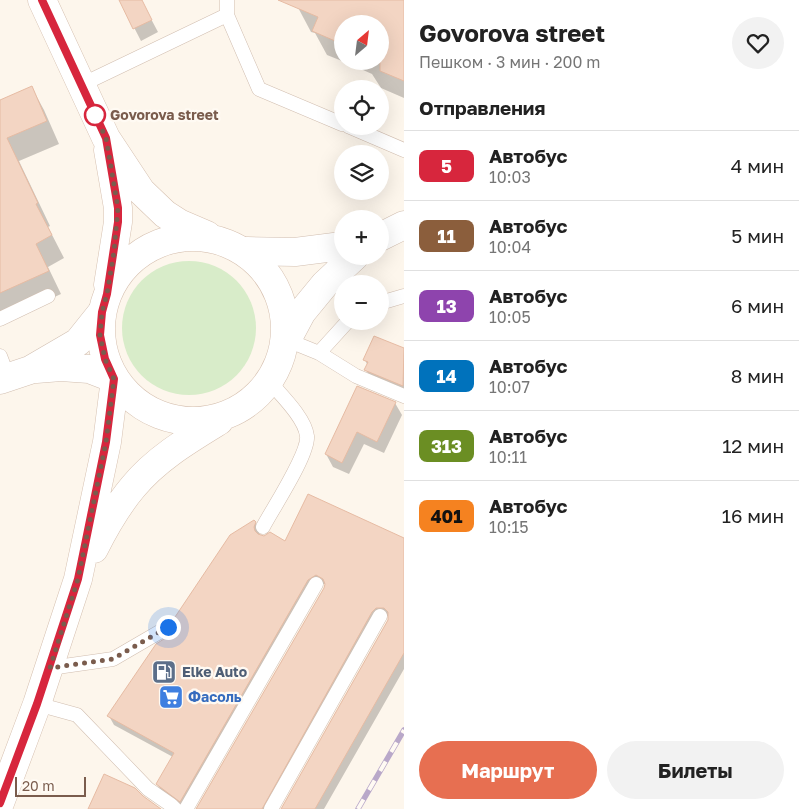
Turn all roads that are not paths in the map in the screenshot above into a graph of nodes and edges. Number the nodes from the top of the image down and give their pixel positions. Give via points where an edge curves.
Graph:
1 (42, 0) edge
2 (227, 0) edge
3 (227, 15) junction
4 (81, 85) junction
5 (334, 121) edge
6 (369, 135) edge
7 (106, 138) junction
8 (404, 150) edge
9 (404, 225) edge
10 (389, 232) edge
11 (218, 240) junction
12 (334, 247) edge
13 (246, 251) junction
14 (345, 265) edge
15 (48, 296) dead end
16 (404, 296) edge
17 (389, 300) edge
18 (104, 303) junction
19 (0, 318) edge
20 (340, 330) edge
21 (287, 340) junction
22 (319, 354) junction
23 (9, 371) edge
24 (114, 379) junction
25 (270, 382) junction
26 (404, 396) edge
27 (228, 415) junction
28 (263, 527) dead end
29 (78, 579) junction
30 (316, 584) dead end
31 (380, 616) dead end
32 (168, 627) dead end
33 (50, 668) junction
34 (37, 704) junction
35 (0, 803) edge
36 (175, 809) edge
37 (186, 809) edge
38 (271, 809) edge

1 - 4 main road
2 - 3 lane
3 - 4 lane
3 - 5 lane via 259,89
4 - 7 main road
6 - 8 lane
7 - 11 main road via 141,191 153,203 179,223
7 - 18 main road via 118,208
9 - 10 main road
11 - 13 main road
11 - 18 main road via 176,238 139,253 122,270
12 - 13 main road via 295,252
13 - 21 main road via 265,271 277,292 284,310
14 - 21 main road via 324,284 302,312
15 - 19 lane
16 - 17 lane
18 - 23 main road via 78,342
18 - 24 main road via 100,335 105,359
20 - 22 lane
21 - 22 lane
21 - 25 main road
22 - 26 lane via 356,376
23 - 24 main road via 61,367 88,369
24 - 27 main road via 128,396 166,418 192,422
24 - 29 main road via 106,442
25 - 27 main road via 247,405
25 - 28 lane via 298,414 307,435 304,452
27 - 29 main road via 159,461 134,486 112,516
29 - 33 main road
30 - 37 lane
31 - 38 lane
32 - 33 lane via 113,659
33 - 34 main road
34 - 35 main road
34 - 36 lane via 77,716 148,789

